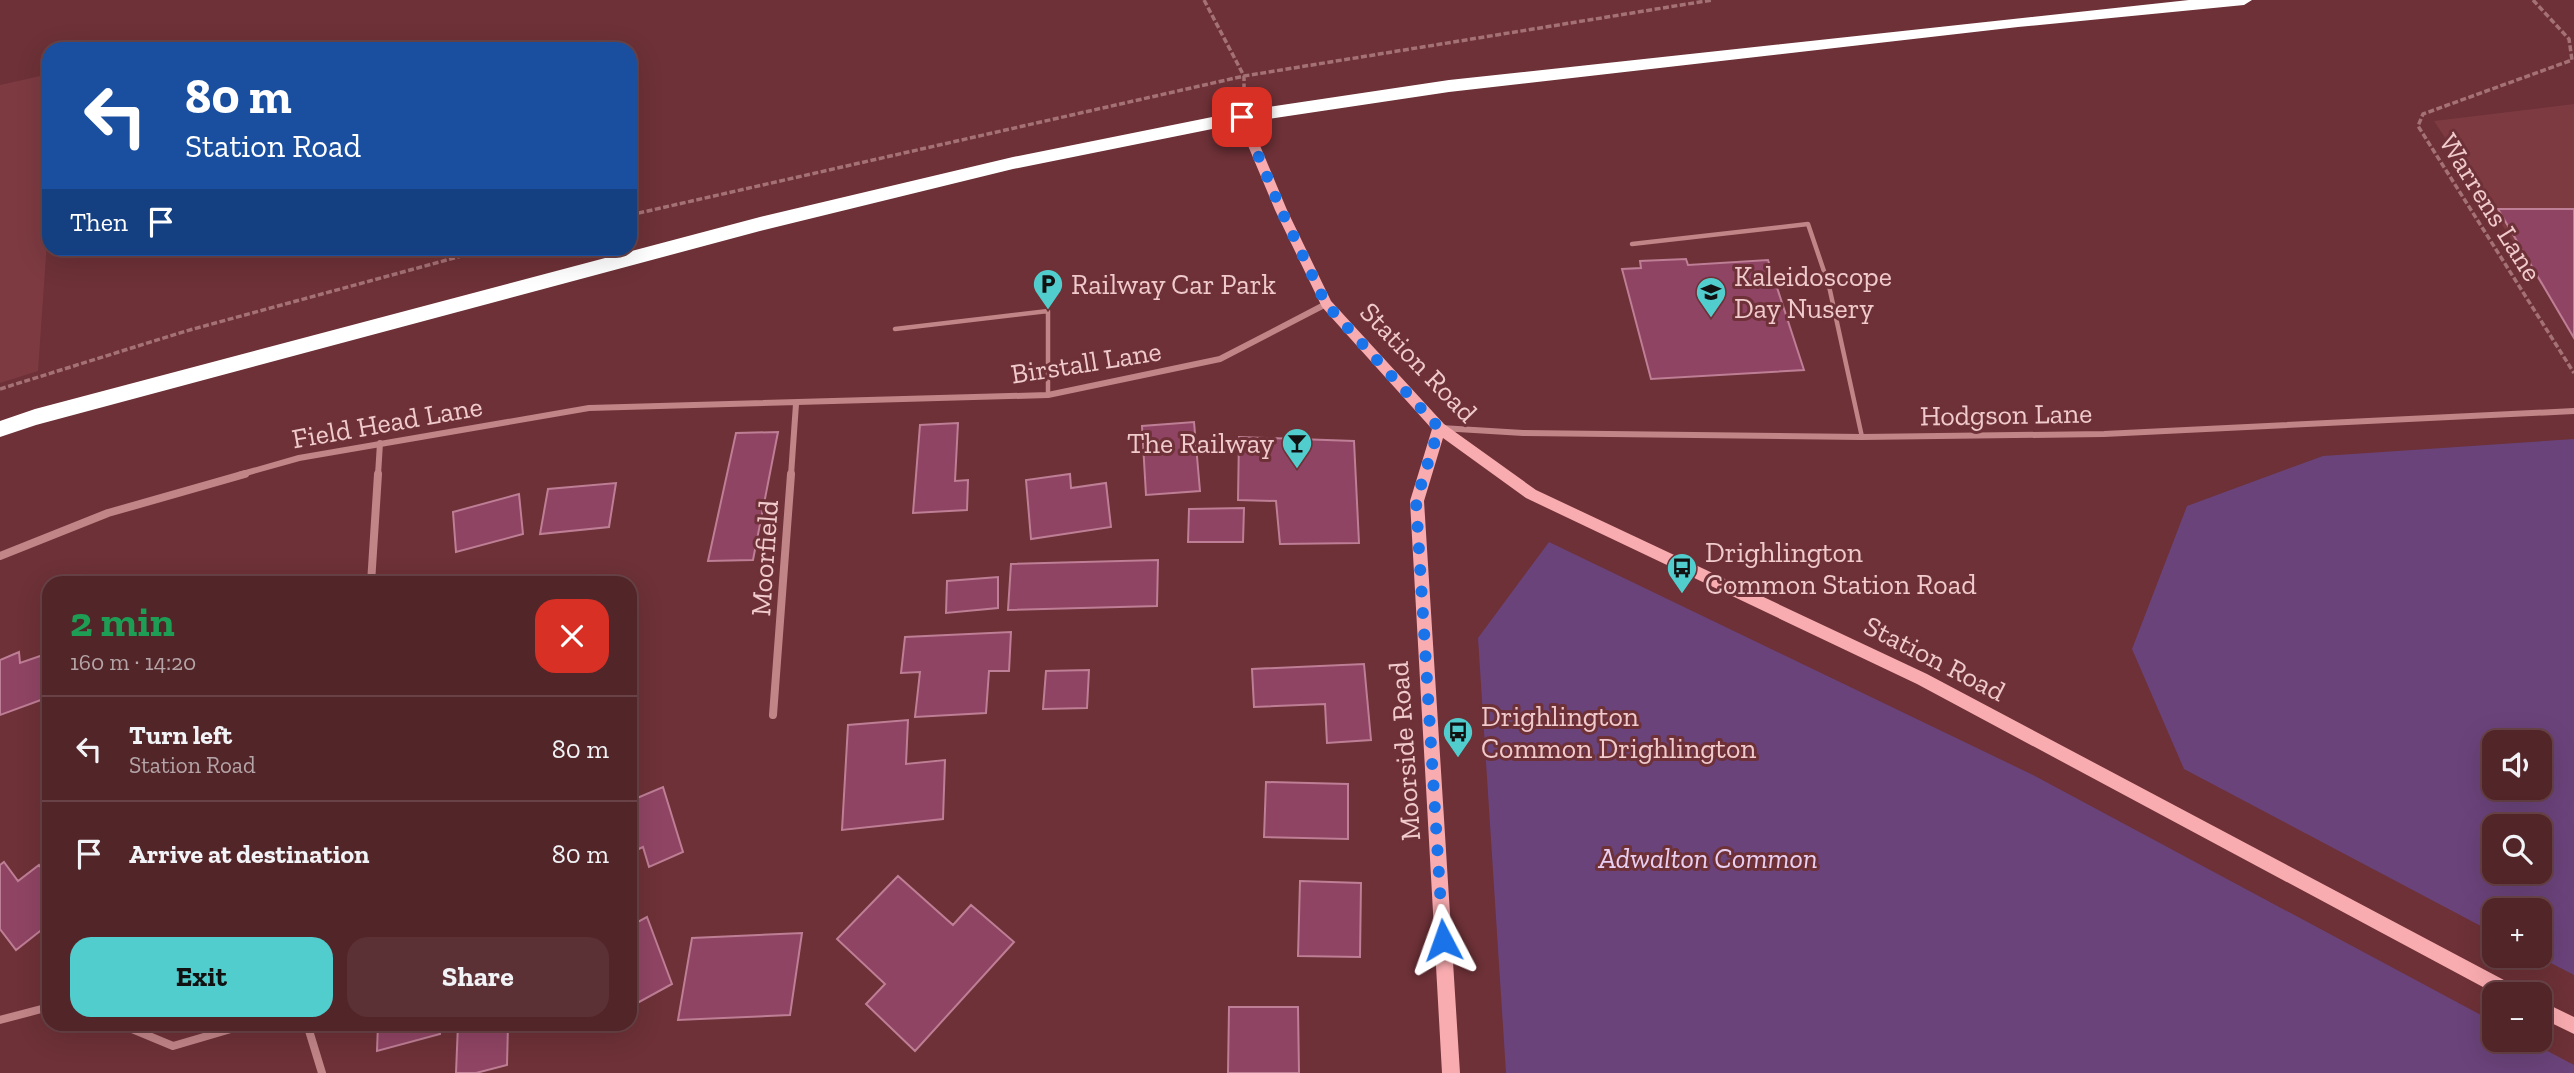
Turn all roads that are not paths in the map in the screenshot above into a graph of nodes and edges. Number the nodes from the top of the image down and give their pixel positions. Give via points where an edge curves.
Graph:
1 (2244, 0) edge
2 (1242, 117) junction
3 (1632, 244) dead end
4 (1326, 304) junction
5 (895, 329) dead end
6 (1048, 396) junction
7 (796, 404) junction
8 (2574, 411) edge
9 (1439, 428) junction
10 (0, 429) edge
11 (1862, 437) junction
12 (380, 443) junction
13 (0, 556) edge
14 (371, 576) edge
15 (773, 715) dead end
16 (2490, 982) edge
17 (42, 1009) edge
18 (2552, 1015) edge
19 (0, 1020) edge
20 (2574, 1026) edge
21 (137, 1031) edge
22 (224, 1031) edge
23 (309, 1031) edge
24 (322, 1073) edge
25 (1451, 1073) edge

1 - 2 highway via 1450,86
2 - 4 main road, Station Road
2 - 10 highway via 1013,163 760,224
3 - 11 lane via 1808,224 1829,286
4 - 6 street, Birstall Lane via 1220,359
4 - 9 main road, Station Road
5 - 6 lane via 1048,312
6 - 7 street, Birstall Lane
7 - 12 street, Field Head Lane via 589,408
7 - 15 street, Moorfield
8 - 11 street, Hodgson Lane via 2104,435
9 - 11 street, Hodgson Lane
9 - 16 main road, Station Road via 1531,494 1922,679
9 - 25 main road, Moorside Road via 1416,501
12 - 13 street, Field Head Lane via 299,458 108,513
12 - 14 street
17 - 19 street
18 - 20 main road
21 - 22 street via 173,1046
23 - 24 street

